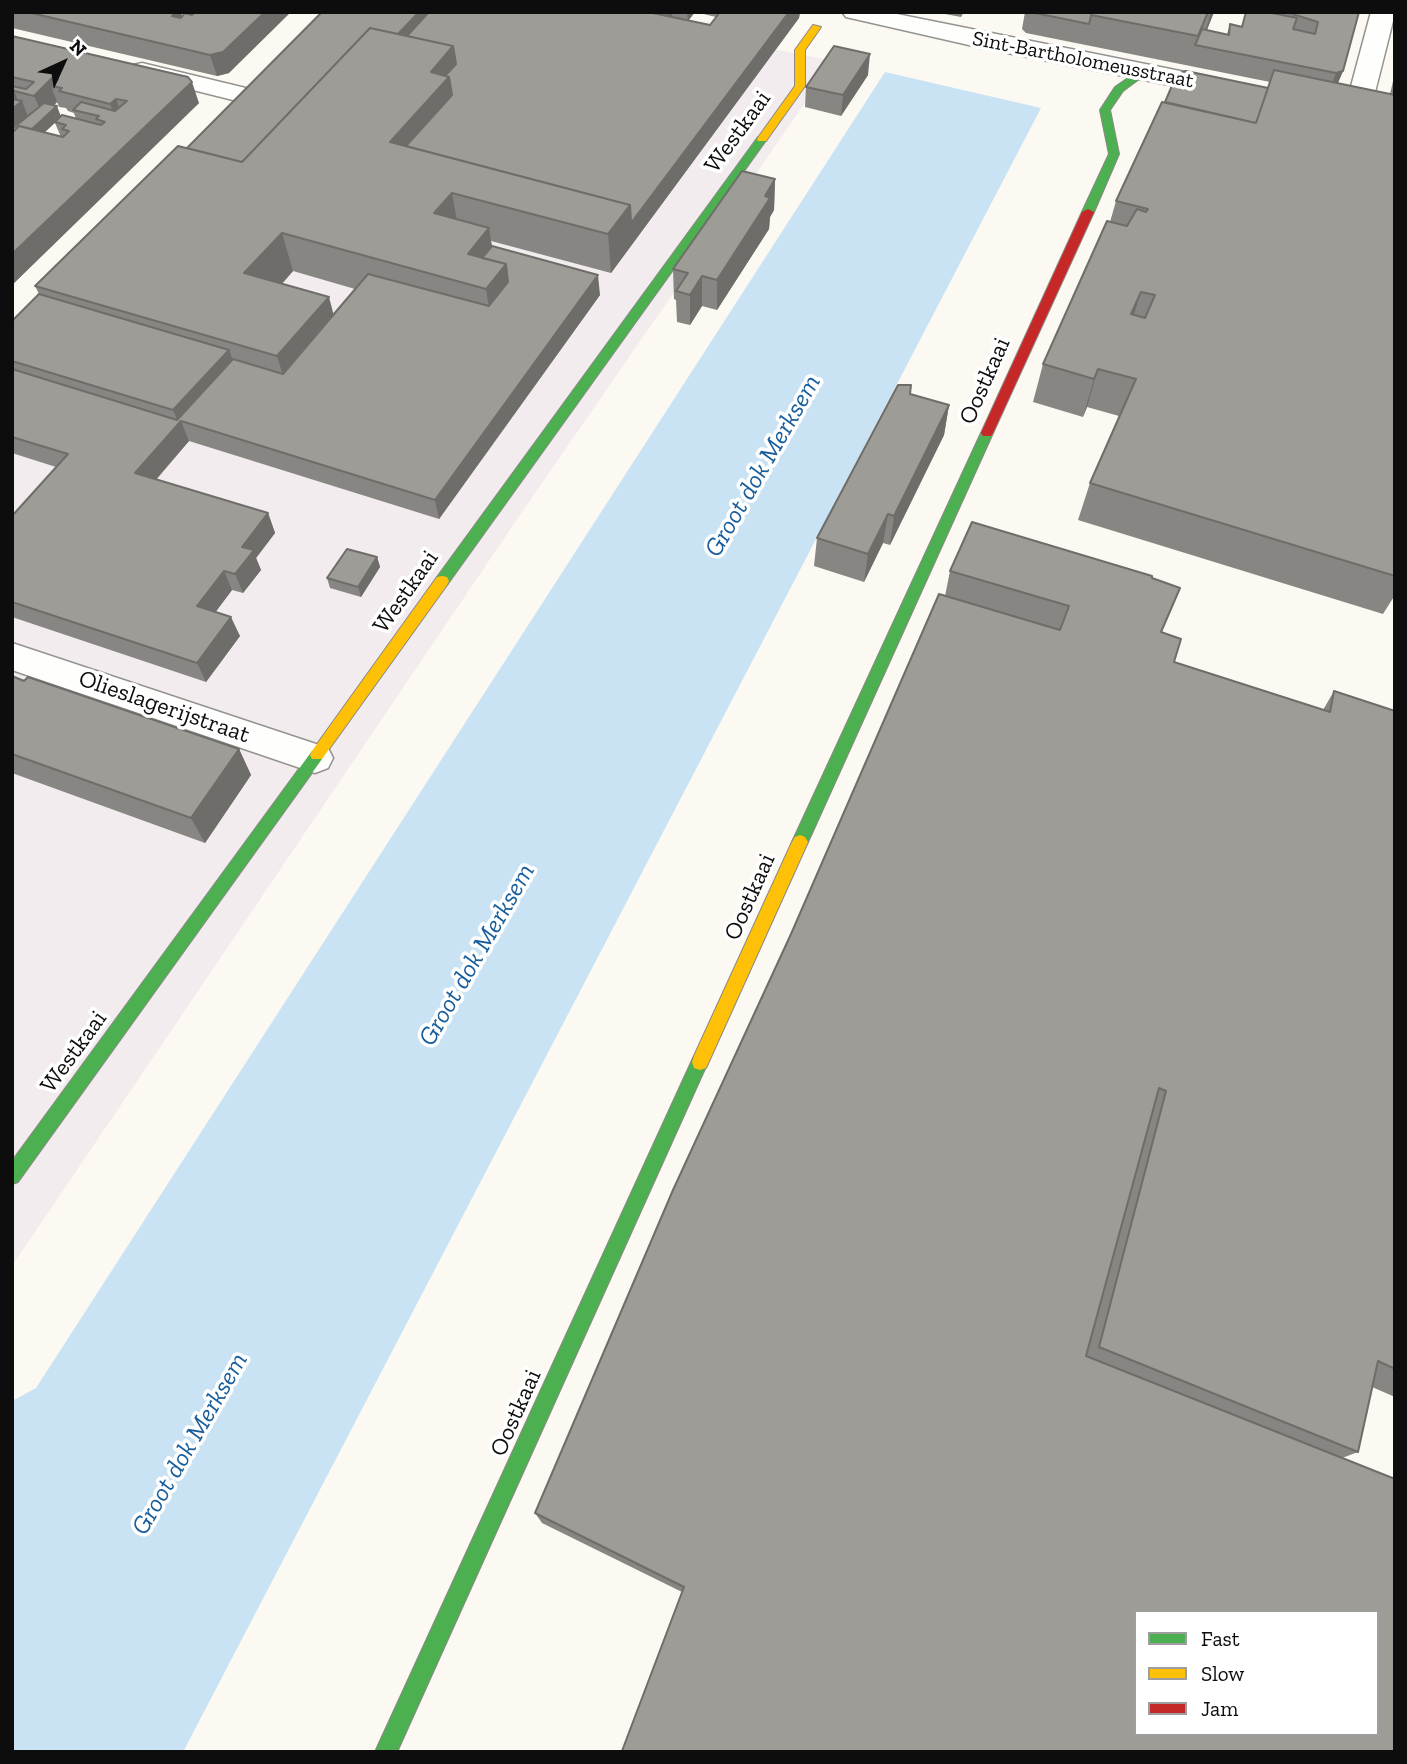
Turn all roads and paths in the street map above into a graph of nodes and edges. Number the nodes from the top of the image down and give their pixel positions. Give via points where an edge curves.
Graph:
1 (854, 12) edge
2 (1383, 12) edge
3 (816, 27) dead end
4 (117, 65) edge
5 (1145, 71) junction
6 (1251, 93) edge
7 (1330, 110) edge
8 (229, 116) edge
9 (1356, 116) junction
10 (1382, 121) edge
11 (12, 656) edge
12 (315, 758) junction
13 (12, 1176) edge
14 (386, 1752) edge

1 - 5 street, Sint-Bartholomeusstraat via 987,31
2 - 9 street
3 - 12 street, Westkaai via 800,50 800,86
4 - 8 street via 258,87
5 - 6 street, Sint-Bartholomeusstraat
5 - 14 street, Oostkaai via 1119,89 1105,110 1114,155
7 - 9 street
9 - 10 street
11 - 12 street, Olieslagerijstraat
12 - 13 street, Westkaai

